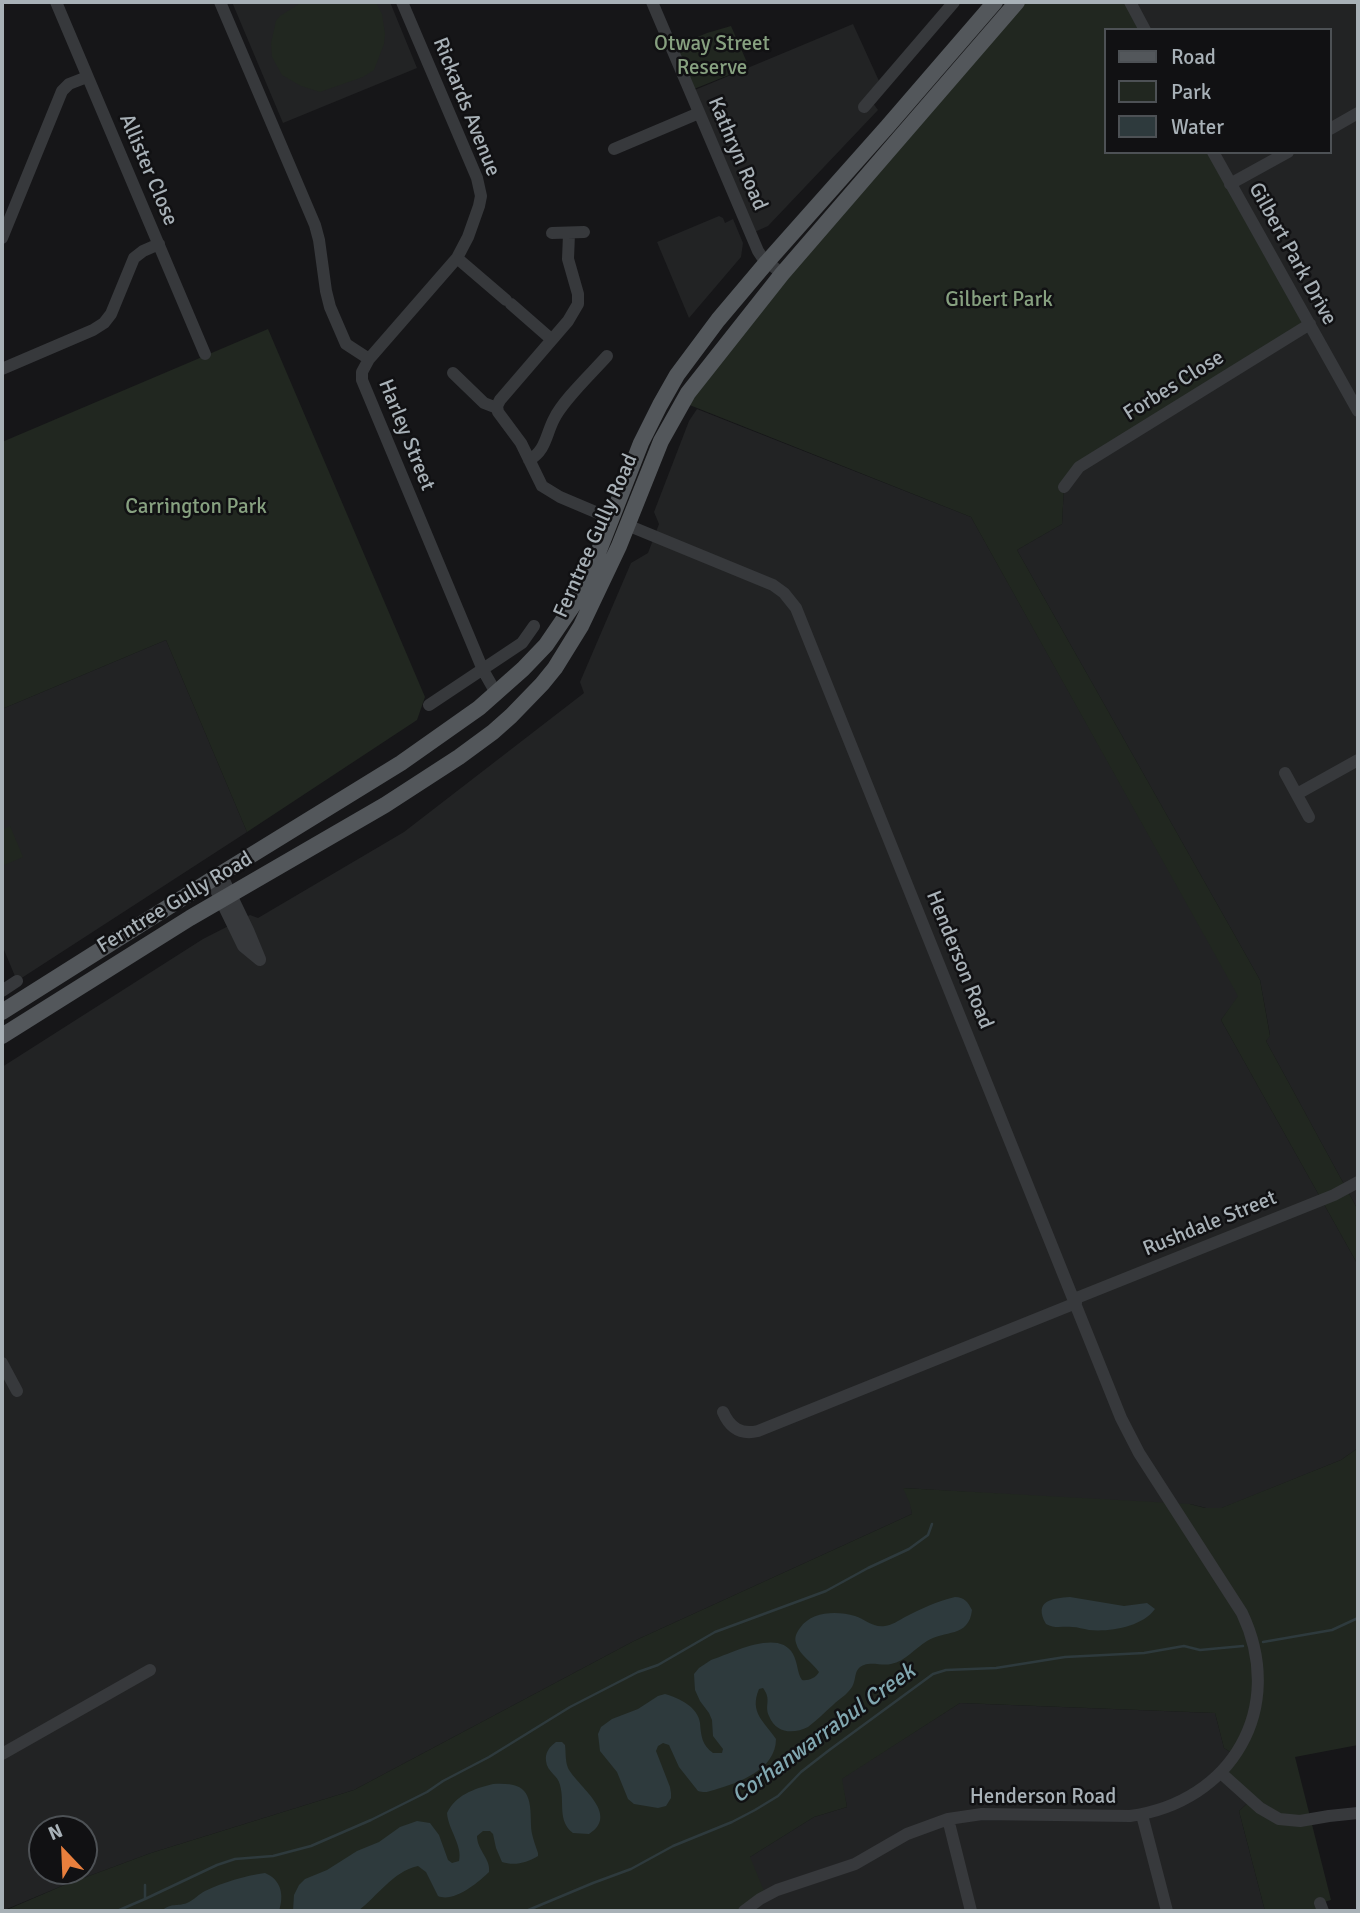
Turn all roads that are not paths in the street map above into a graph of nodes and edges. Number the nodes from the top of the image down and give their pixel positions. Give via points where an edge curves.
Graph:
1 (56, 2) edge
2 (220, 2) edge
3 (402, 2) edge
4 (652, 2) edge
5 (995, 2) edge
6 (1017, 2) edge
7 (1130, 2) edge
8 (948, 4) edge
9 (1144, 28) edge
10 (87, 77) junction
11 (864, 107) dead end
12 (699, 113) junction
13 (1358, 113) edge
14 (1332, 128) edge
15 (883, 131) junction
16 (896, 142) junction
17 (614, 149) dead end
18 (1214, 154) edge
19 (1284, 154) edge
20 (1230, 184) junction
21 (584, 232) dead end
22 (552, 233) dead end
23 (569, 233) junction
24 (2, 238) edge
25 (159, 244) junction
26 (457, 258) junction
27 (767, 262) junction
28 (782, 274) junction
29 (1310, 324) junction
30 (551, 339) junction
31 (205, 354) dead end
32 (607, 356) dead end
33 (369, 359) junction
34 (2, 369) edge
35 (453, 373) dead end
36 (497, 408) junction
37 (1358, 411) edge
38 (529, 460) junction
39 (1064, 487) dead end
40 (619, 522) junction
41 (534, 626) dead end
42 (483, 670) junction
43 (496, 693) junction
44 (429, 705) dead end
45 (511, 716) junction
46 (1358, 760) edge
47 (1285, 774) dead end
48 (1297, 794) junction
49 (1309, 817) dead end
50 (216, 877) junction
51 (225, 897) junction
52 (17, 981) dead end
53 (2, 991) edge
54 (2, 1012) edge
55 (2, 1037) edge
56 (1358, 1182) edge
57 (1075, 1301) junction
58 (2, 1363) edge
59 (17, 1391) dead end
60 (723, 1412) dead end
61 (150, 1670) dead end
62 (2, 1754) edge
63 (1221, 1773) junction
64 (1358, 1813) edge
65 (1143, 1815) junction
66 (947, 1819) junction
67 (744, 1911) edge
68 (971, 1911) edge
69 (1167, 1911) edge

1 - 10 street, Allister Close
2 - 33 street, Harley Street via 317,231 327,298 343,338
3 - 26 street, Rickards Avenue via 480,190 479,206
4 - 12 street, Kathryn Road
5 - 15 main road, Ferntree Gully Road
6 - 16 main road, Ferntree Gully Road
7 - 9 street
8 - 11 street
10 - 24 street via 67,85 61,93
10 - 25 street, Allister Close
12 - 17 street
12 - 27 street, Kathryn Road via 758,251
13 - 14 street
15 - 16 main road
15 - 27 main road, Ferntree Gully Road
16 - 28 main road, Ferntree Gully Road
18 - 20 street, Gilbert Park Drive
19 - 20 street
20 - 29 street, Gilbert Park Drive
21 - 23 street
22 - 23 street
23 - 30 street via 568,259 578,304
25 - 31 street, Allister Close
25 - 34 street via 134,258 104,323
26 - 30 street
26 - 33 street, Rickards Avenue
27 - 28 street, Kathryn Road
27 - 40 main road, Ferntree Gully Road via 671,386 641,443
28 - 40 main road, Ferntree Gully Road via 680,405
29 - 37 street, Gilbert Park Drive
29 - 39 street, Forbes Close via 1079,467
30 - 36 street
32 - 38 street via 560,410 541,451
33 - 42 street, Harley Street via 361,376 363,387
35 - 36 street via 484,403
36 - 38 street, Henderson Road
38 - 40 street, Henderson Road via 539,483 549,492
40 - 43 main road, Ferntree Gully Road via 561,625 523,670
40 - 45 main road, Ferntree Gully Road via 601,585 581,626 548,676
40 - 57 street, Henderson Road via 772,585 796,608
41 - 42 street via 522,643
42 - 43 street, Harley Street
42 - 44 street
43 - 45 main road
43 - 50 main road, Ferntree Gully Road via 401,763
45 - 51 main road, Ferntree Gully Road via 385,805
46 - 48 street
47 - 48 street
48 - 49 street
50 - 51 street
50 - 54 main road, Ferntree Gully Road
51 - 55 main road, Ferntree Gully Road
52 - 53 street
56 - 57 street, Rushdale Street
57 - 60 street, Rushdale Street via 758,1431 738,1430
57 - 63 street, Henderson Road via 1139,1453 1249,1627 1258,1693 1251,1726
58 - 59 street
61 - 62 street
63 - 64 street via 1279,1819 1300,1821
63 - 65 street, Henderson Road via 1184,1800
65 - 66 street, Henderson Road via 982,1814
65 - 69 street
66 - 67 street, Henderson Road via 907,1834 860,1862 777,1890
66 - 68 street

